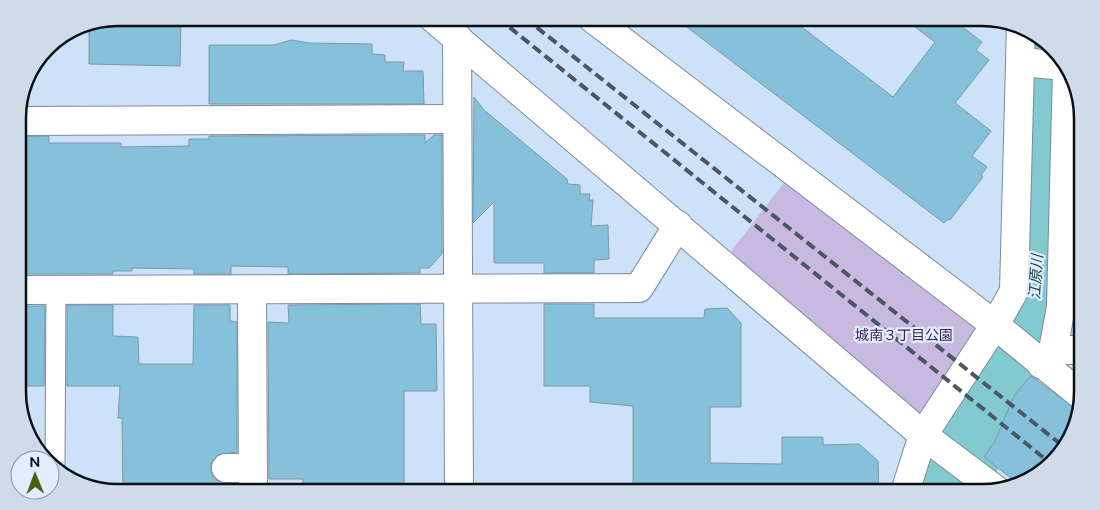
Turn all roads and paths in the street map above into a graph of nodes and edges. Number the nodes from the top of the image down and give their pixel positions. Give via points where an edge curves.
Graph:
1 (443, 26) edge
2 (603, 26) edge
3 (1018, 33) edge
4 (457, 37) junction
5 (1020, 62) junction
6 (1057, 65) edge
7 (1067, 82) edge
8 (457, 119) junction
9 (26, 121) edge
10 (678, 225) junction
11 (26, 290) edge
12 (56, 290) junction
13 (252, 290) junction
14 (457, 290) junction
15 (995, 325) junction
16 (1074, 352) edge
17 (1047, 357) junction
18 (1074, 387) edge
19 (924, 435) junction
20 (55, 450) edge
21 (226, 468) dead end
22 (253, 480) edge
23 (459, 484) edge
24 (907, 484) edge
25 (988, 484) edge

1 - 4 street
2 - 15 street
3 - 5 street
4 - 8 street
4 - 10 street
5 - 6 street
5 - 15 street via 1014,291
7 - 17 street via 1061,307
8 - 9 street
8 - 14 street
10 - 14 street via 638,288
10 - 19 street
11 - 12 street
12 - 13 street
12 - 20 lane
13 - 14 street
13 - 22 street
14 - 23 street
15 - 17 street
15 - 19 street
16 - 17 street
17 - 18 street
19 - 24 street
19 - 25 street
21 - 22 street

